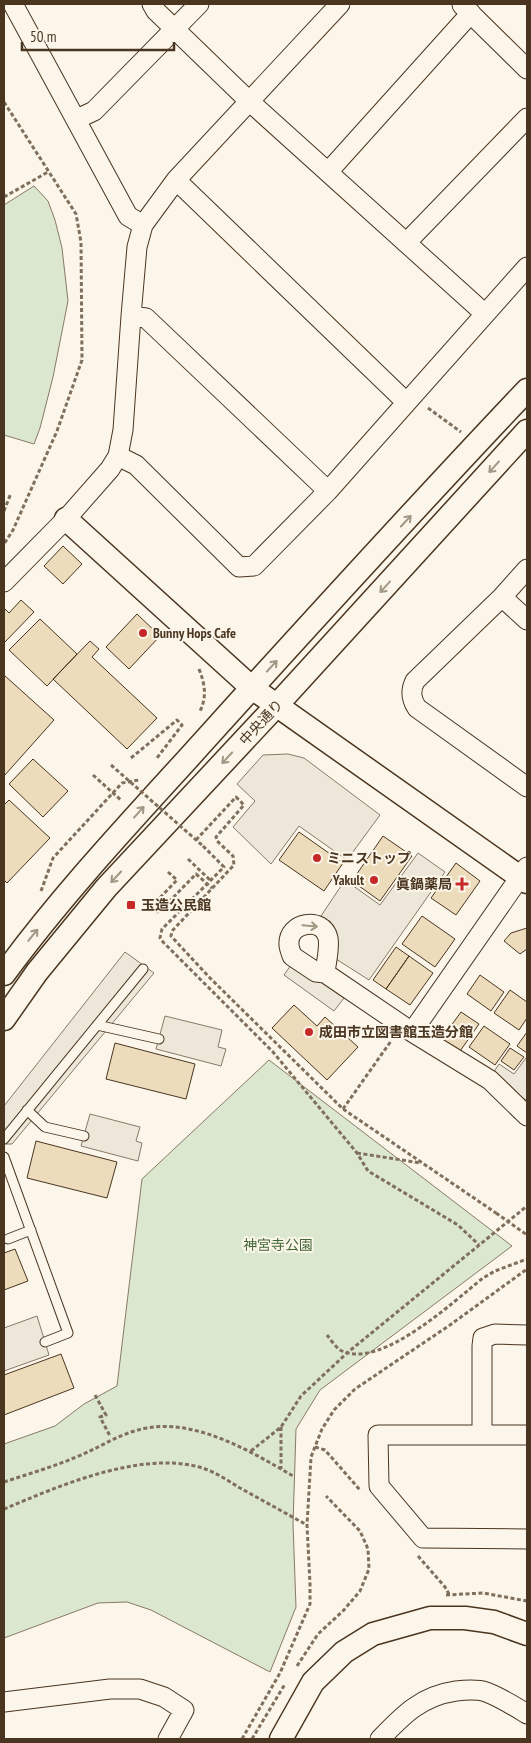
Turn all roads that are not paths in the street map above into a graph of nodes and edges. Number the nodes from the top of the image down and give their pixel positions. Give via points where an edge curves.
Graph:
1 (13, 4) edge
2 (152, 4) edge
3 (199, 4) edge
4 (340, 4) edge
5 (466, 8) edge
6 (175, 29) junction
7 (527, 70) edge
8 (249, 101) junction
9 (527, 118) edge
10 (77, 119) junction
11 (328, 172) junction
12 (176, 180) junction
13 (143, 225) junction
14 (406, 243) junction
15 (527, 267) edge
16 (484, 313) junction
17 (131, 316) junction
18 (527, 390) edge
19 (408, 399) junction
20 (515, 433) edge
21 (118, 456) junction
22 (328, 490) junction
23 (66, 519) junction
24 (527, 569) edge
25 (4, 582) edge
26 (502, 597) junction
27 (527, 620) edge
28 (252, 688) junction
29 (276, 706) junction
30 (527, 787) edge
31 (525, 876) edge
32 (143, 969) dead end
33 (325, 973) dead end
34 (4, 974) edge
35 (4, 1019) edge
36 (97, 1025) junction
37 (412, 1032) junction
38 (159, 1039) dead end
39 (27, 1110) junction
40 (527, 1116) edge
41 (84, 1136) dead end
42 (4, 1138) edge
43 (4, 1157) edge
44 (31, 1230) junction
45 (8, 1239) dead end
46 (527, 1335) edge
47 (45, 1342) dead end
48 (482, 1435) junction
49 (527, 1435) edge
50 (527, 1539) edge
51 (527, 1634) edge
52 (4, 1702) edge
53 (527, 1714) edge
54 (168, 1739) edge
55 (281, 1739) edge
56 (380, 1739) edge

1 - 10 street
2 - 6 street
3 - 6 street
4 - 8 street
5 - 7 street
5 - 11 street
6 - 8 street
6 - 10 street via 94,111
8 - 11 street
8 - 12 street
9 - 14 street
10 - 13 street via 128,216
11 - 14 street
12 - 13 street
12 - 19 street
13 - 17 street via 137,247
14 - 16 street
15 - 16 street
16 - 19 street
17 - 21 street via 123,430
17 - 22 street via 146,318
18 - 20 street, 中央通り
19 - 22 street
28 -> 20 street, 中央通り
20 -> 29 street, 中央通り
21 - 22 street via 136,465 239,567 254,566
21 - 23 street
23 - 25 street
23 - 28 street
24 - 26 street
26 - 27 street
26 - 30 street via 415,681 411,695 417,708
28 - 29 street
34 -> 28 street, 中央通り via 83,874
29 - 31 street
29 -> 35 street, 中央通り via 106,888 37,972
31 - 37 street
32 - 36 lane
33 - 37 street
36 - 38 lane
36 - 39 lane
37 - 40 street via 490,1080
39 - 41 lane via 45,1126
39 - 42 lane
43 - 44 lane
44 - 45 lane
44 - 47 lane via 68,1333
46 - 48 street via 495,1334 484,1338
48 - 49 street
48 - 50 street via 378,1435 378,1486 423,1538
51 - 55 street via 494,1622 465,1618 430,1618 373,1634 344,1652 313,1682
52 - 54 street via 110,1690 140,1690 164,1697 184,1710
53 - 56 street via 485,1692 442,1693 402,1716

